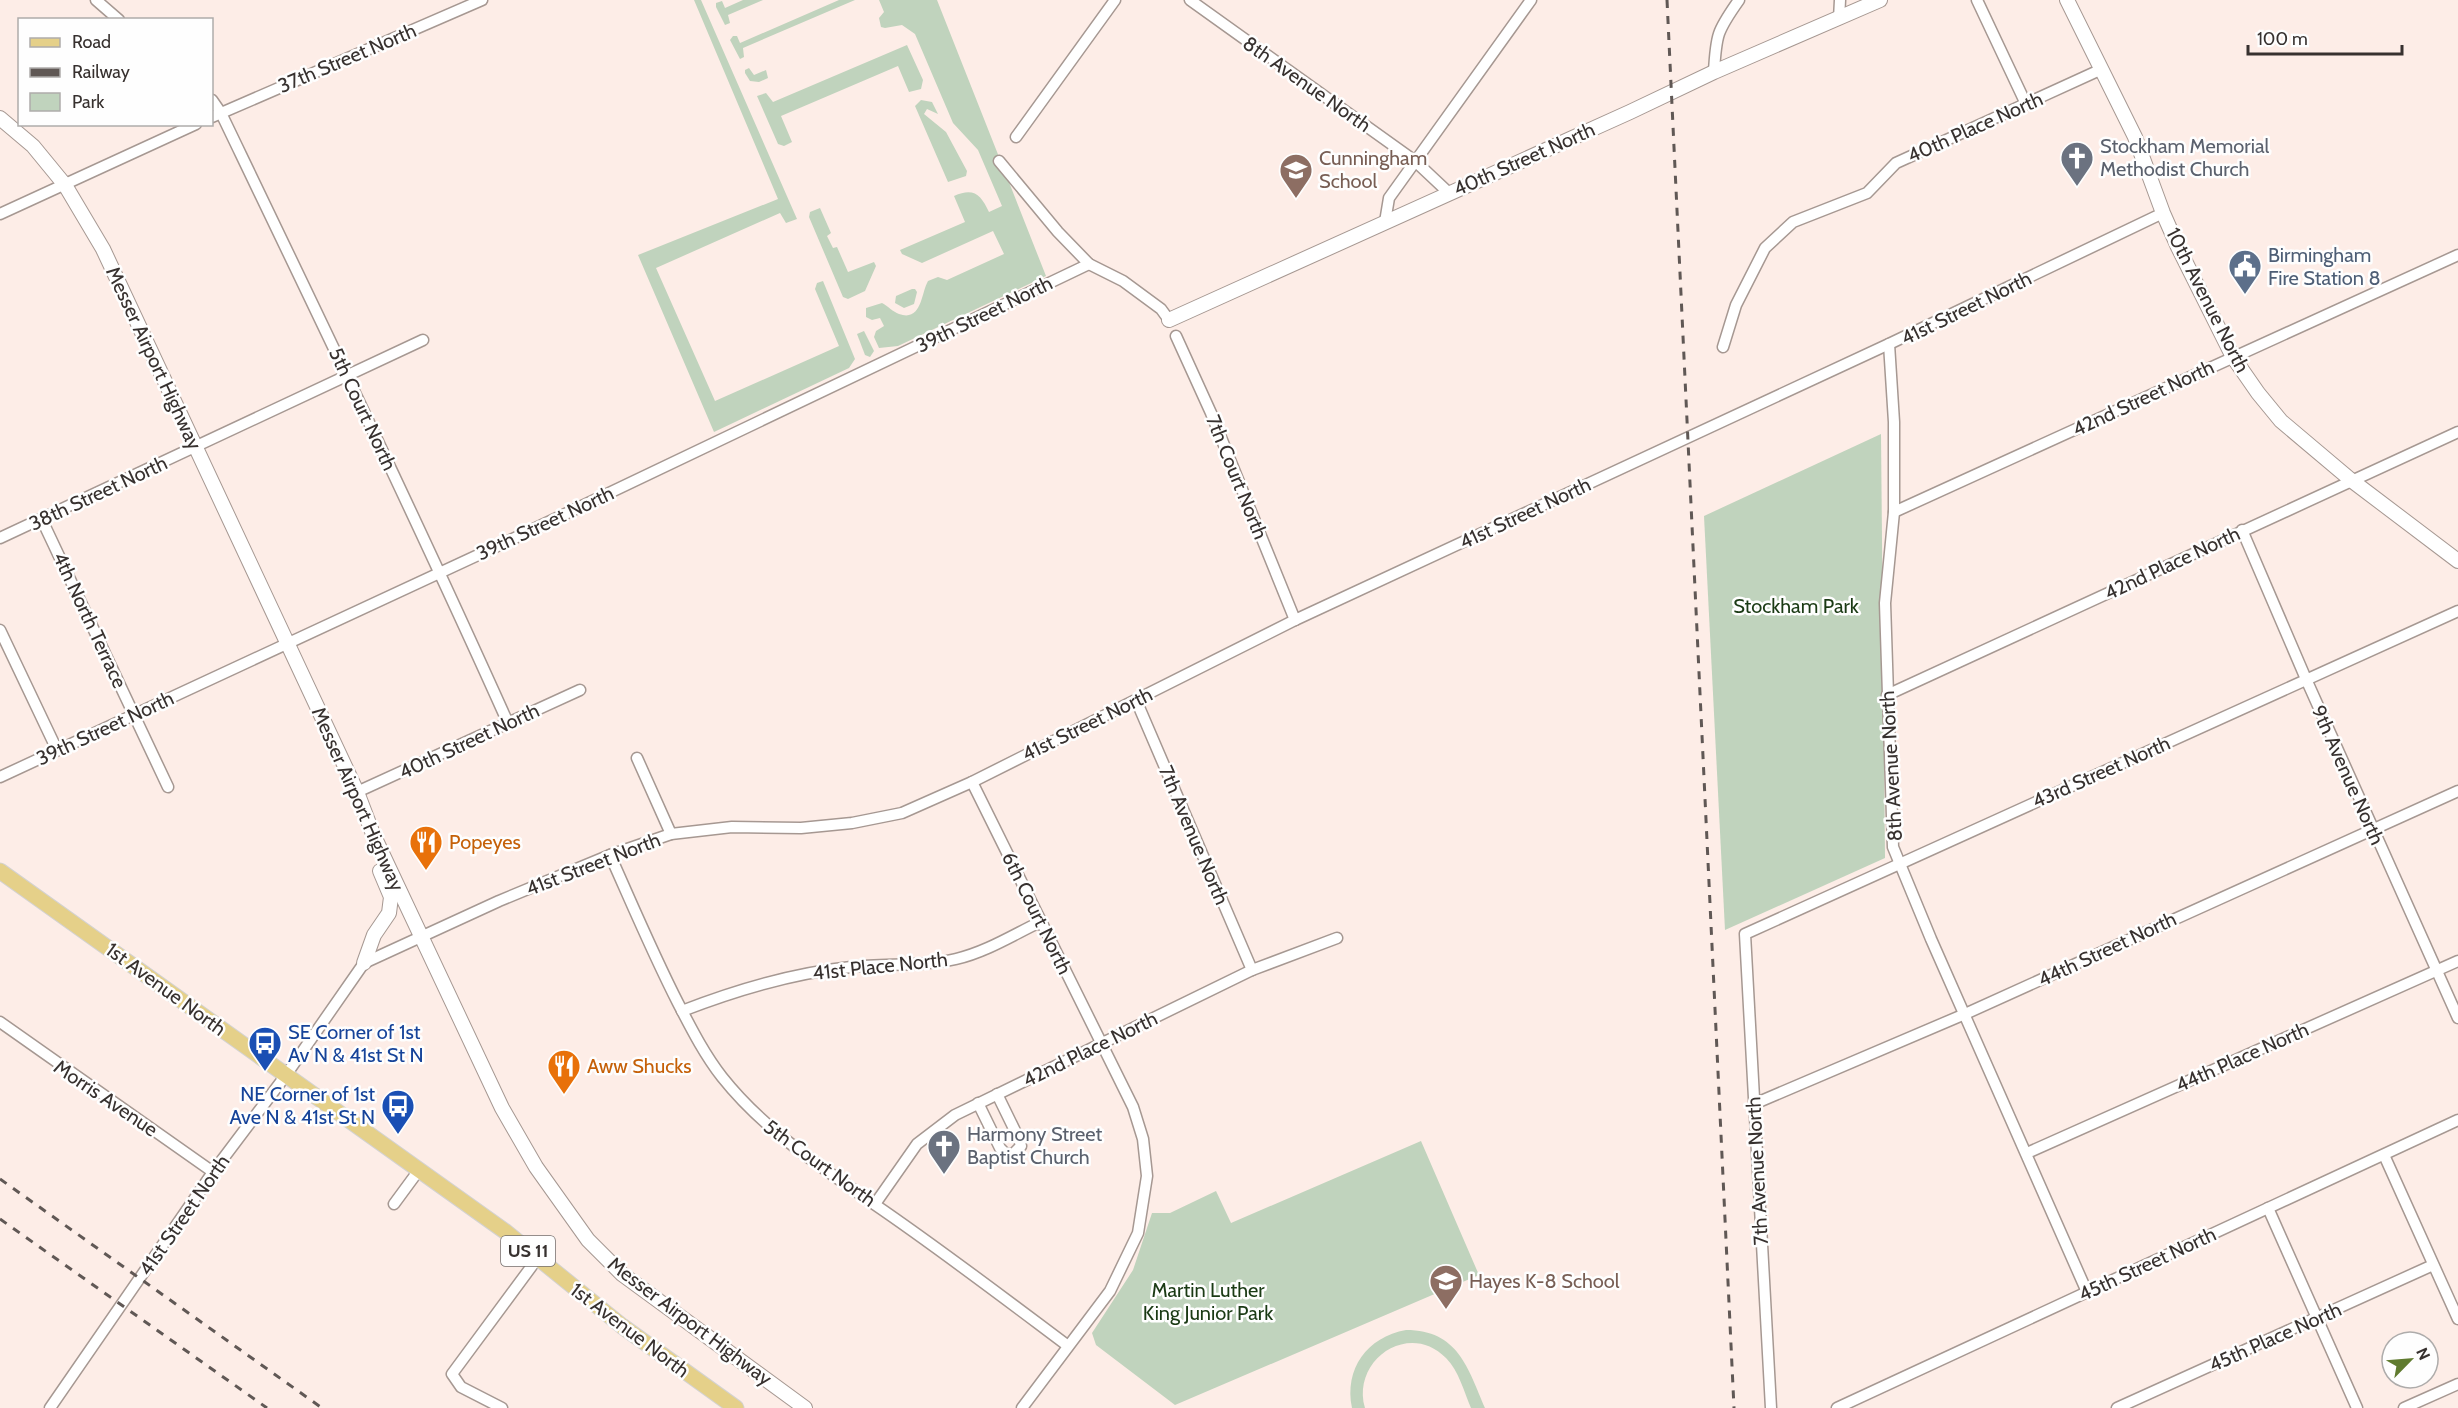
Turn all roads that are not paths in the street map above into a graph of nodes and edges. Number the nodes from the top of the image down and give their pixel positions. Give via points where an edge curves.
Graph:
1 (96, 0) edge
2 (482, 0) edge
3 (1115, 0) edge
4 (1190, 0) edge
5 (1531, 0) edge
6 (1739, 0) edge
7 (1840, 0) edge
8 (1880, 0) edge
9 (1977, 0) edge
10 (2067, 0) edge
11 (117, 18) edge
12 (1839, 19) junction
13 (2102, 69) junction
14 (1714, 72) junction
15 (2026, 104) junction
16 (216, 115) edge
17 (0, 118) edge
18 (192, 126) edge
19 (1016, 137) dead end
20 (999, 160) dead end
21 (1415, 161) junction
22 (65, 185) junction
23 (1449, 193) junction
24 (2163, 213) junction
25 (0, 214) edge
26 (1385, 222) junction
27 (2458, 255) edge
28 (1089, 264) junction
29 (1169, 320) joint
30 (1176, 336) dead end
31 (423, 340) dead end
32 (1889, 344) junction
33 (1724, 347) dead end
34 (2233, 357) junction
35 (347, 375) junction
36 (2458, 432) edge
37 (195, 447) junction
38 (2351, 480) junction
39 (1894, 512) junction
40 (42, 519) junction
41 (2242, 530) junction
42 (0, 538) edge
43 (2458, 561) edge
44 (440, 572) junction
45 (2458, 611) edge
46 (1295, 620) junction
47 (0, 630) edge
48 (288, 642) junction
49 (2306, 679) junction
50 (580, 690) dead end
51 (1887, 695) junction
52 (1136, 700) junction
53 (135, 714) junction
54 (508, 723) junction
55 (57, 750) junction
56 (636, 758) dead end
57 (0, 777) edge
58 (972, 782) junction
59 (168, 787) dead end
60 (2458, 791) edge
61 (357, 792) junction
62 (2372, 829) junction
63 (373, 834) junction
64 (671, 834) junction
65 (610, 855) junction
66 (1899, 864) junction
67 (0, 871) edge
68 (1040, 922) junction
69 (1745, 934) joint
70 (421, 937) junction
71 (1336, 938) dead end
72 (2458, 961) edge
73 (364, 963) junction
74 (1252, 970) junction
75 (2436, 971) junction
76 (682, 1011) junction
77 (1965, 1014) junction
78 (2458, 1018) edge
79 (0, 1022) edge
80 (1103, 1044) junction
81 (286, 1075) junction
82 (998, 1094) junction
83 (978, 1103) junction
84 (1754, 1104) junction
85 (2458, 1120) edge
86 (2026, 1153) junction
87 (2384, 1155) junction
88 (419, 1170) junction
89 (213, 1172) junction
90 (394, 1204) dead end
91 (875, 1204) junction
92 (2268, 1208) junction
93 (537, 1259) junction
94 (2433, 1266) junction
95 (2087, 1292) junction
96 (2317, 1318) junction
97 (2458, 1319) edge
98 (1068, 1346) junction
99 (2458, 1384) edge
100 (50, 1408) edge
101 (502, 1408) edge
102 (736, 1408) edge
103 (805, 1408) edge
104 (1022, 1408) edge
105 (1771, 1408) edge
106 (1837, 1408) edge
107 (2117, 1408) edge
108 (2357, 1408) edge
109 (2404, 1408) edge

1 - 11 street
2 - 16 street, 37th Street North
3 - 19 street
4 - 21 street, 8th Avenue North
5 - 21 street
6 - 14 street via 1720,27
7 - 12 street
8 - 12 main road, 40th Street North
9 - 15 street
10 - 13 main road, 10th Avenue North
12 - 14 main road, 40th Street North
13 - 15 street, 40th Place North
13 - 24 main road, 10th Avenue North via 2135,137
14 - 23 main road, 40th Street North
15 - 33 street, 40th Place North via 1896,163 1867,193 1793,222 1765,249 1736,305
16 - 35 street, 5th Court North
17 - 22 main road, Messer Airport Highway via 33,146
18 - 22 street
20 - 28 street
21 - 23 street, 8th Avenue North
21 - 26 street via 1389,198
22 - 25 street
22 - 37 main road, Messer Airport Highway via 103,249
23 - 26 main road, 40th Street North
24 - 32 street, 41st Street North
24 - 34 main road, 10th Avenue North
26 - 29 main road, 40th Street North
27 - 34 street, 42nd Street North
28 - 29 street via 1123,281 1161,309
28 - 44 street, 39th Street North
30 - 46 street, 7th Court North
31 - 35 street, 38th Street North
32 - 39 street, 8th Avenue North
32 - 46 street, 41st Street North
34 - 38 main road, 10th Avenue North via 2281,421
34 - 39 street, 42nd Street North
35 - 37 street, 38th Street North
35 - 44 street, 5th Court North
36 - 38 street, 42nd Place North
37 - 40 street, 38th Street North
37 - 48 main road, Messer Airport Highway
38 - 41 street, 42nd Place North
38 - 43 main road, 10th Avenue North
39 - 51 street, 8th Avenue North via 1885,603
40 - 42 street, 38th Street North
40 - 53 street, 4th North Terrace
41 - 49 street, 9th Avenue North
41 - 51 street, 42nd Place North
44 - 48 street, 39th Street North
44 - 54 street, 5th Court North
45 - 49 street, 43rd Street North
46 - 52 street, 41st Street North
47 - 55 street
48 - 53 street, 39th Street North
48 - 61 main road, Messer Airport Highway
49 - 62 street, 9th Avenue North
49 - 66 street, 43rd Street North
50 - 54 street, 40th Street North
51 - 66 street, 8th Avenue North via 1893,847
52 - 58 street, 41st Street North
52 - 74 street, 7th Avenue North
53 - 55 street, 39th Street North
53 - 59 street, 4th North Terrace
54 - 61 street, 40th Street North
55 - 57 street, 39th Street North
56 - 64 street
58 - 64 street, 41st Street North via 902,813 852,823 801,828 732,827
58 - 68 street, 6th Court North
60 - 62 street, 44th Street North
61 - 63 main road, Messer Airport Highway
62 - 75 street, 9th Avenue North
62 - 77 street, 44th Street North
63 - 70 main road, Messer Airport Highway
63 - 73 main road via 372,854 391,897 389,913 374,935
64 - 65 street, 41st Street North
65 - 70 street, 41st Street North
65 - 76 street, 5th Court North
66 - 69 street, 43rd Street North
66 - 77 street, 8th Avenue North
67 - 81 main road, 1st Avenue North / US 11
68 - 76 street, 41st Place North via 957,959 915,966 821,970 723,995
68 - 80 street, 6th Court North
69 - 84 street, 7th Avenue North
70 - 73 street, 41st Street North
70 - 103 main road, Messer Airport Highway via 505,1113 536,1167 588,1240 622,1274
71 - 74 street, 42nd Place North
72 - 75 street, 44th Place North
73 - 81 street, 41st Street North
74 - 80 street, 42nd Place North
75 - 78 street, 9th Avenue North
75 - 86 street, 44th Place North
76 - 91 street, 5th Court North via 721,1076 759,1119 808,1159
77 - 84 street, 44th Street North
77 - 86 street, 8th Avenue North
79 - 89 street, Morris Avenue
80 - 82 street, 42nd Place North
80 - 98 street via 1133,1107 1143,1139 1147,1176 1138,1233 1110,1291
81 - 88 main road, 1st Avenue North / US 11
81 - 89 street, 41st Street North
82 - 83 street, 42nd Place North
82 - 83 street via 1021,1146 1013,1154 1000,1148
83 - 91 street, 42nd Place North via 944,1122 917,1144
84 - 105 street, 7th Avenue North
85 - 87 street, 45th Street North
86 - 95 street, 8th Avenue North
87 - 92 street, 45th Street North
87 - 94 street
88 - 90 street
88 - 93 main road, 1st Avenue North / US 11
89 - 100 street, 41st Street North
91 - 98 street, 5th Court North
92 - 95 street, 45th Street North
92 - 96 street
93 - 101 street via 453,1374 461,1388
93 - 102 main road, 1st Avenue North / US 11
94 - 96 street, 45th Place North
94 - 97 street
95 - 106 street, 45th Street North
96 - 107 street, 45th Place North
96 - 108 street
98 - 104 street
99 - 109 street

